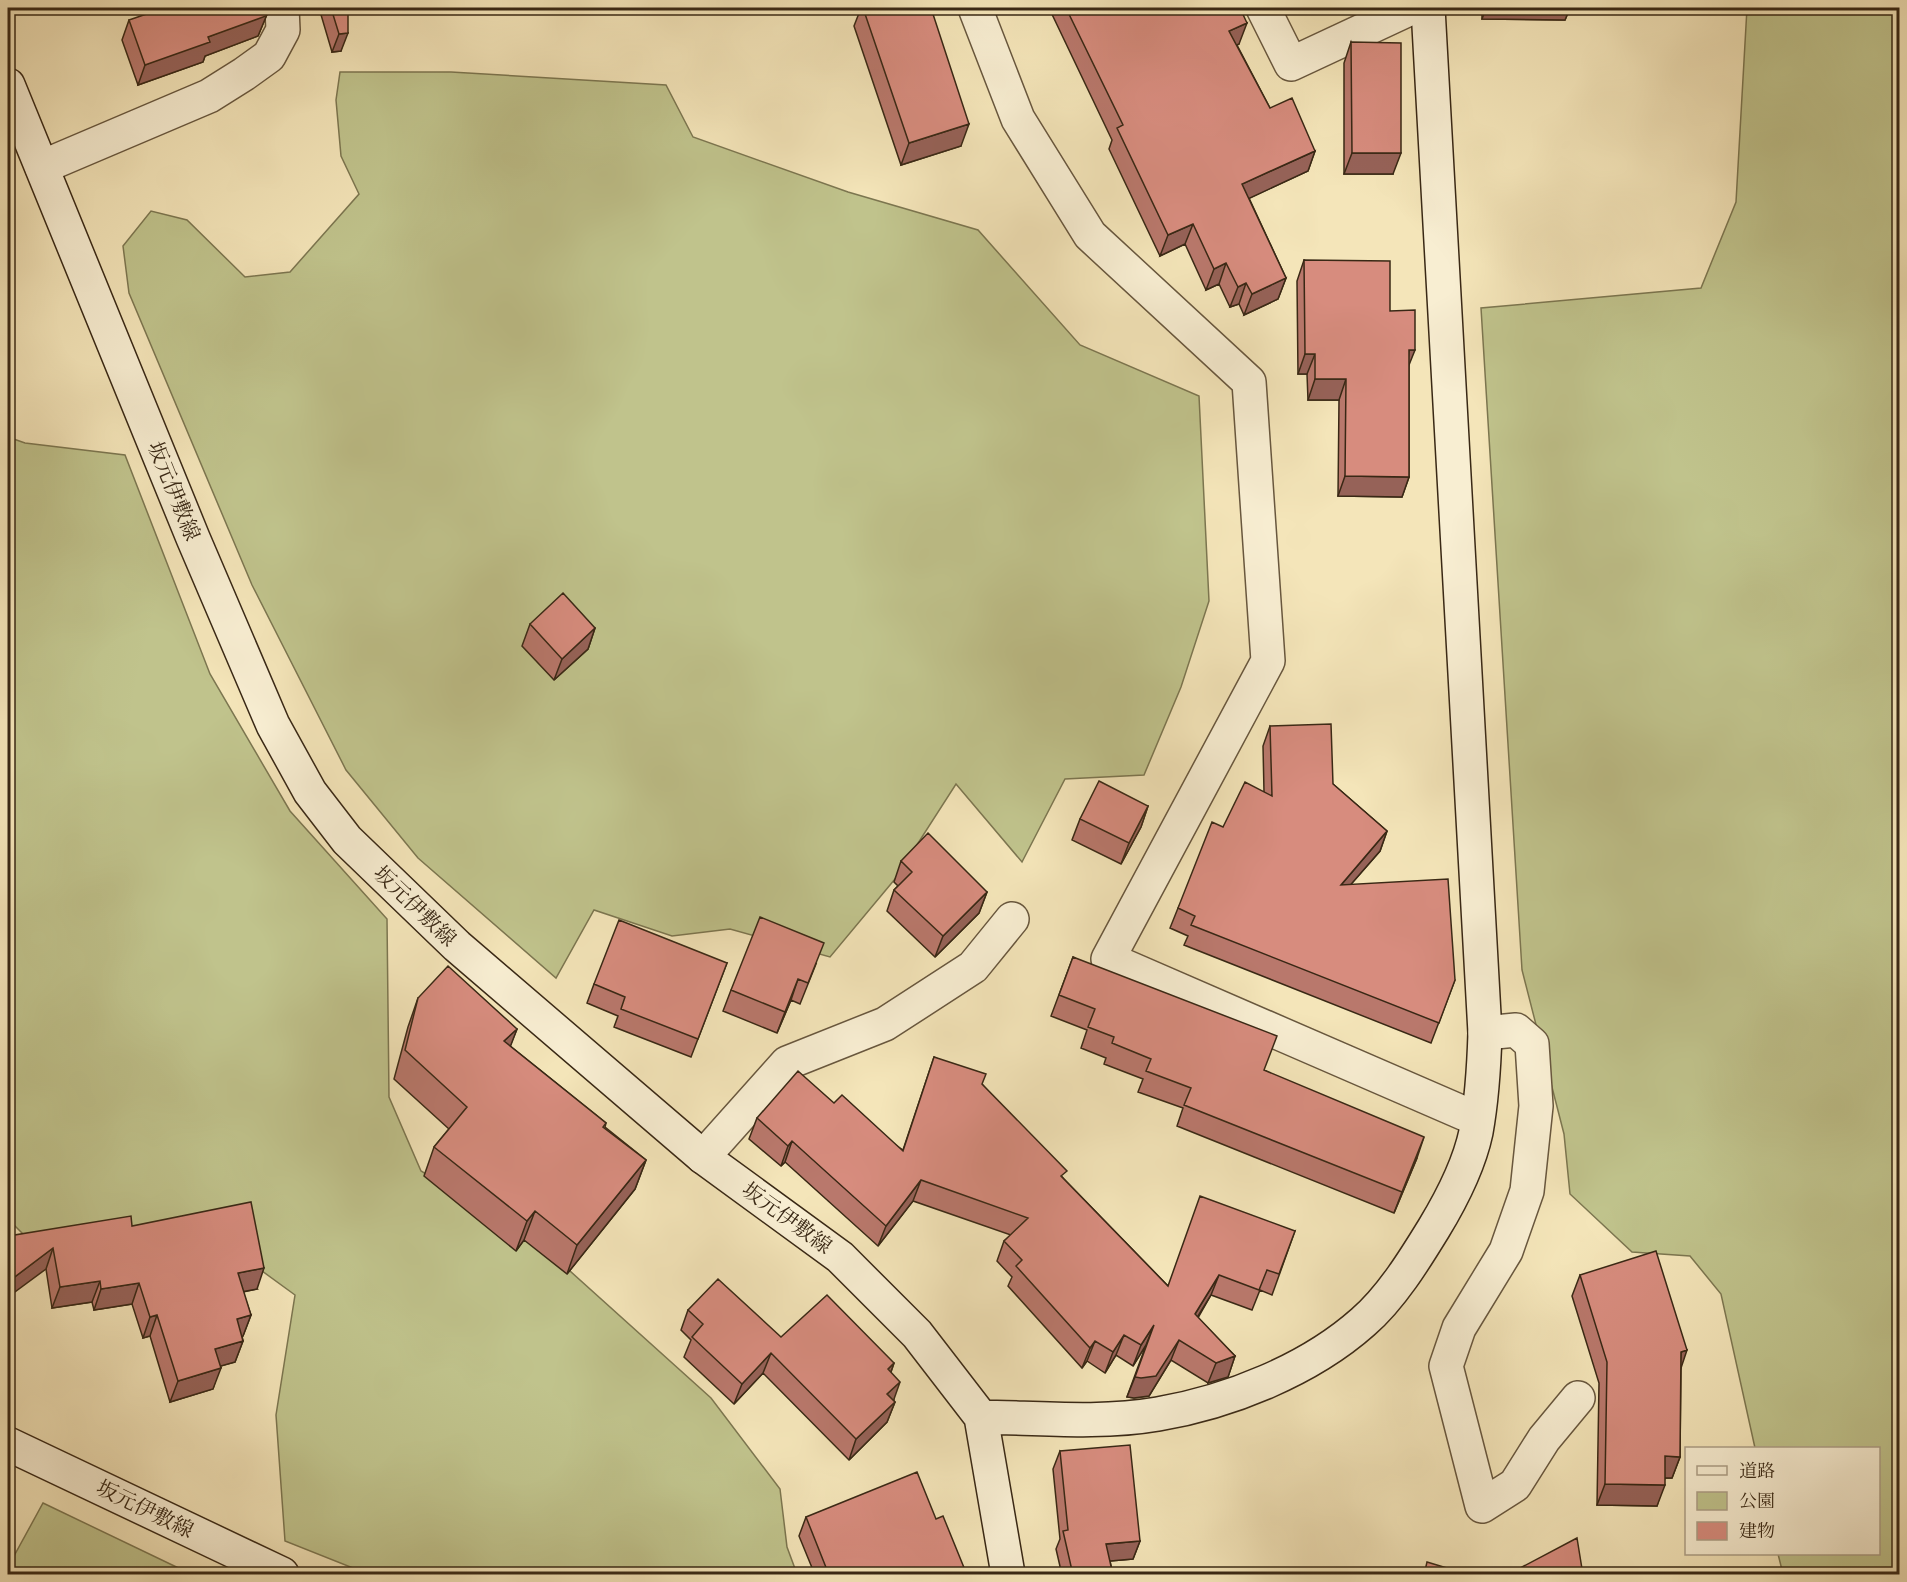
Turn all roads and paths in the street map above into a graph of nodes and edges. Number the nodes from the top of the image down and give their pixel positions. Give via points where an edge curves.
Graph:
1 (282, 8) edge
2 (975, 8) edge
3 (1263, 8) edge
4 (1411, 8) edge
5 (1428, 8) edge
6 (8, 85) edge
7 (42, 167) junction
8 (1012, 919) dead end
9 (1485, 1033) junction
10 (1477, 1119) junction
11 (703, 1157) junction
12 (1578, 1398) dead end
13 (981, 1417) junction
14 (8, 1444) edge
15 (282, 1575) edge
16 (1008, 1575) edge

1 - 7 street via 283,30 269,56 244,74 209,96
2 - 10 street via 1018,119 1090,235 1249,382 1268,661 1108,959
3 - 4 street via 1291,64
5 - 9 street
6 - 7 street, 坂元伊敷線
7 - 11 street, 坂元伊敷線 via 273,725 310,792 347,840 457,946
8 - 11 street via 973,967 885,1024 787,1063
9 - 10 street
9 - 12 street via 1515,1030 1532,1044 1536,1106 1527,1191 1506,1251 1460,1328 1446,1366 1482,1506 1515,1485 1544,1439
10 - 13 street via 1457,1184 1414,1261 1365,1321 1316,1358 1247,1390 1160,1414 1105,1420
11 - 13 street, 坂元伊敷線 via 840,1257 917,1334
13 - 16 street, 坂元伊敷線
14 - 15 street, 坂元伊敷線

